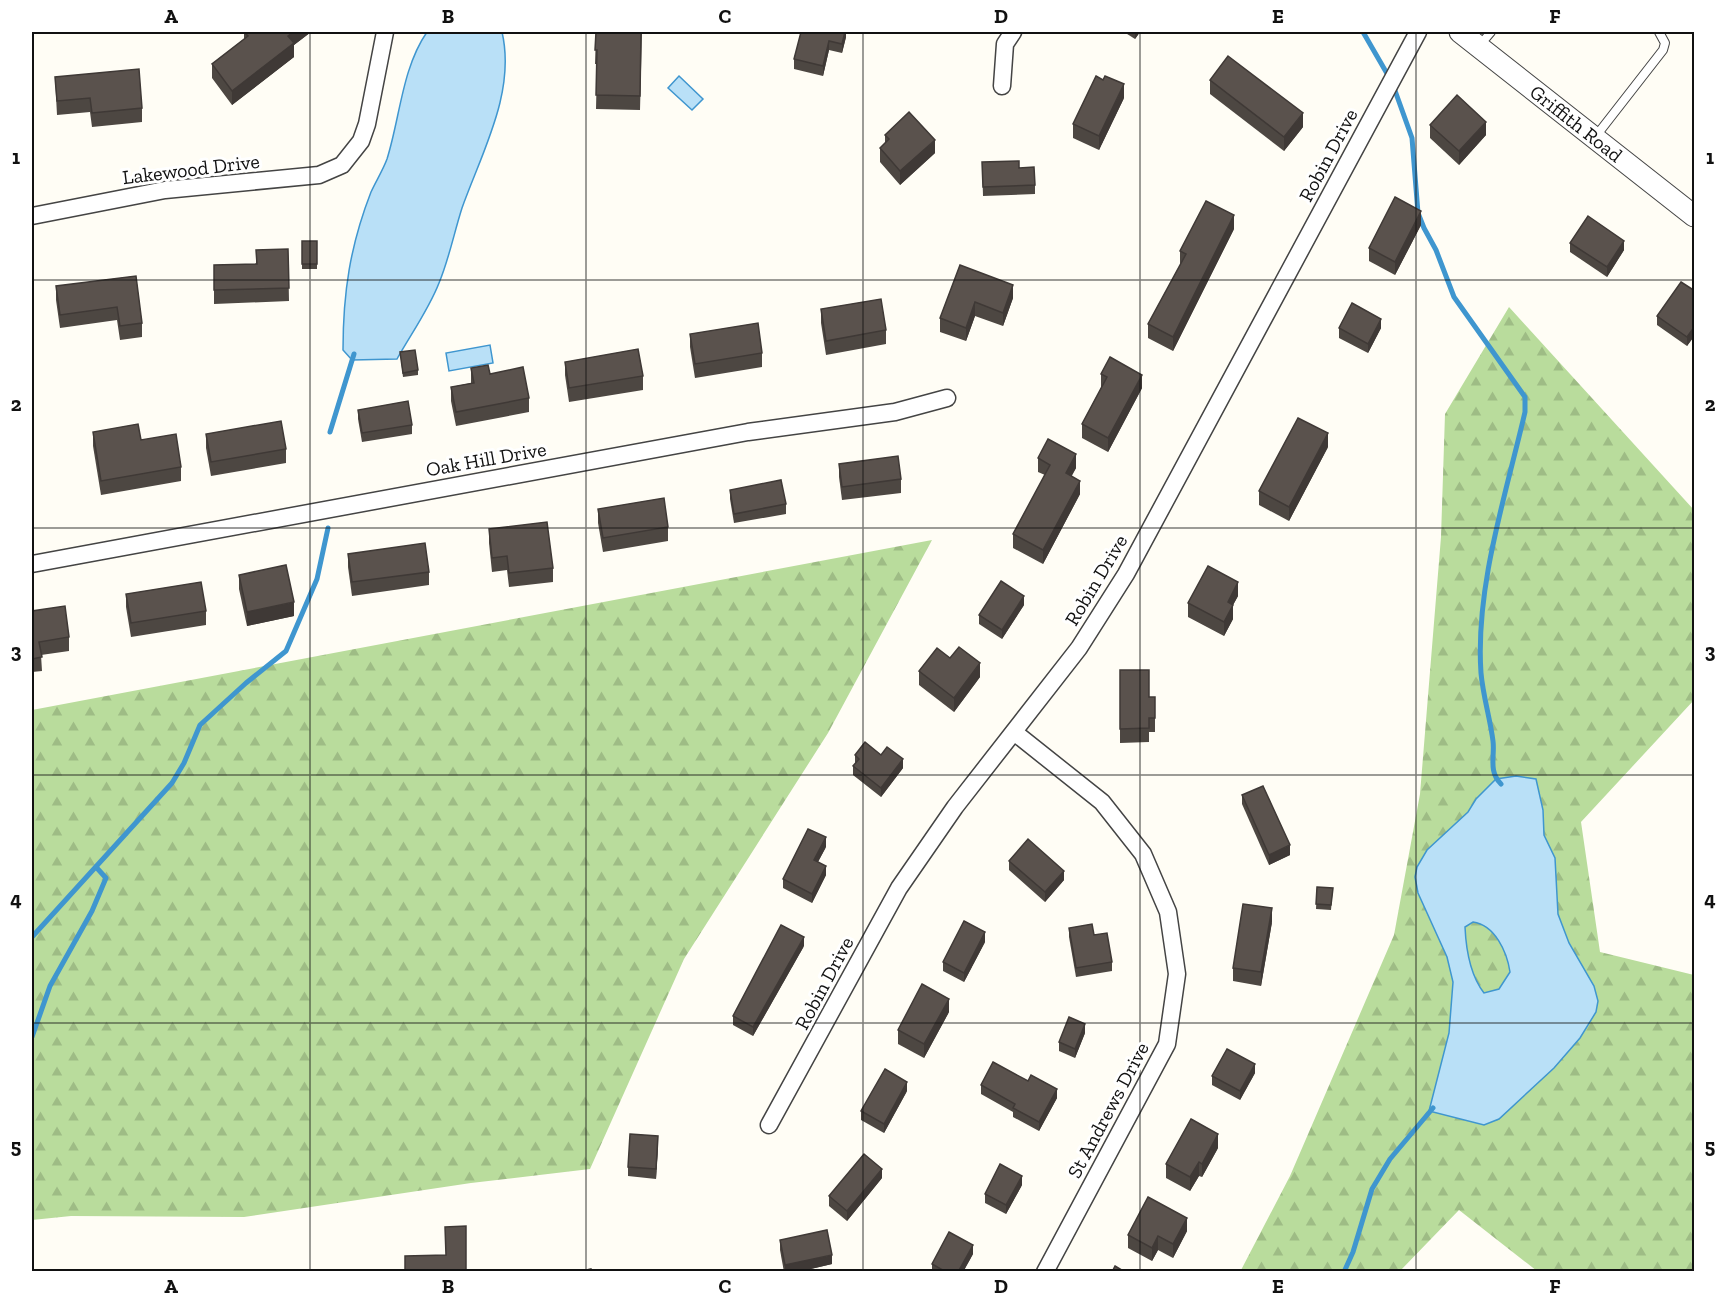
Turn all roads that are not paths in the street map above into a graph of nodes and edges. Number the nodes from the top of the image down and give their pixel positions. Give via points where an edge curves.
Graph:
1 (385, 32) edge
2 (1013, 32) edge
3 (1418, 32) edge
4 (1461, 32) edge
5 (1659, 32) edge
6 (1485, 39) edge
7 (1002, 86) dead end
8 (1596, 136) junction
9 (32, 216) edge
10 (1695, 216) edge
11 (948, 398) dead end
12 (32, 564) edge
13 (1014, 732) junction
14 (769, 1125) dead end
15 (1045, 1272) edge

1 - 9 street, Lakewood Drive via 367,124 361,141 342,165 319,176 165,190
2 - 7 street via 1005,44
3 - 13 street, Robin Drive via 1126,574 1079,648
4 - 6 street, Griffith Road
5 - 8 lane via 1665,43 1663,50
6 - 8 street, Griffith Road
8 - 10 street, Griffith Road
11 - 12 street, Oak Hill Drive via 895,412 748,432
13 - 14 street, Robin Drive via 899,888
13 - 15 street, St Andrews Drive via 1102,802 1143,854 1168,912 1177,974 1167,1044

